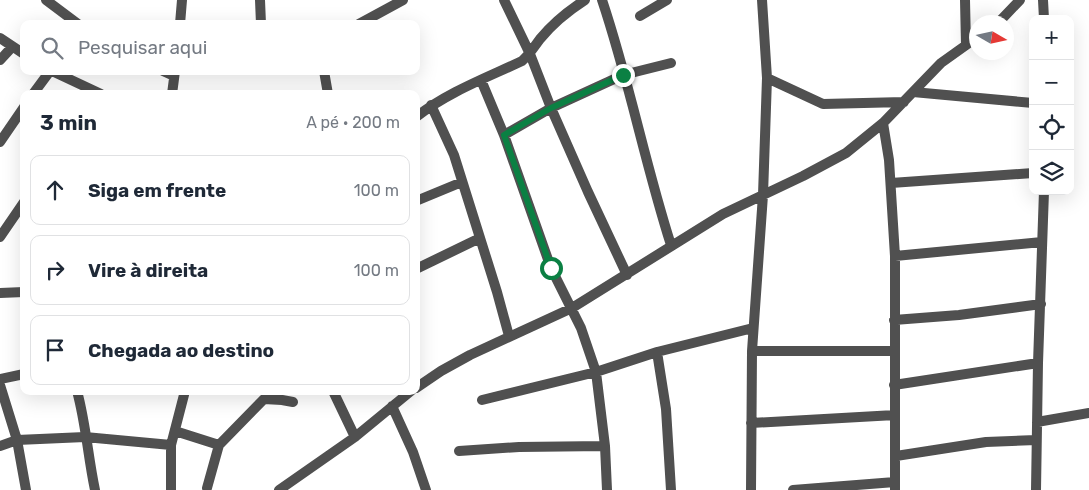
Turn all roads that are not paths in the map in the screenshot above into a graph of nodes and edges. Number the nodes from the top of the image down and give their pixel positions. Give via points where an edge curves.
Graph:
1 (46, 0) edge
2 (182, 0) edge
3 (260, 0) edge
4 (404, 0) edge
5 (504, 0) edge
6 (585, 0) edge
7 (602, 0) edge
8 (667, 0) edge
9 (762, 0) edge
10 (965, 0) edge
11 (1020, 0) edge
12 (1043, 0) edge
13 (1005, 15) edge
14 (1044, 15) edge
15 (640, 16) dead end
16 (73, 20) edge
17 (180, 20) edge
18 (261, 20) edge
19 (367, 20) edge
20 (0, 38) edge
21 (969, 43) edge
22 (966, 45) junction
23 (12, 47) junction
24 (20, 52) edge
25 (530, 54) junction
26 (0, 60) edge
27 (671, 63) dead end
28 (48, 75) edge
29 (60, 75) edge
30 (175, 75) edge
31 (325, 75) edge
32 (623, 75) junction
33 (767, 78) junction
34 (481, 80) junction
35 (36, 90) edge
36 (92, 90) edge
37 (173, 90) edge
38 (327, 90) edge
39 (913, 92) junction
40 (904, 102) junction
41 (1029, 103) edge
42 (431, 106) junction
43 (551, 108) junction
44 (20, 113) edge
45 (420, 114) edge
46 (883, 123) junction
47 (504, 135) junction
48 (0, 142) edge
49 (1029, 173) edge
50 (462, 182) junction
51 (891, 183) junction
52 (763, 195) junction
53 (1044, 195) edge
54 (420, 199) edge
55 (20, 208) edge
56 (0, 237) edge
57 (480, 238) junction
58 (1042, 242) junction
59 (671, 245) junction
60 (895, 256) junction
61 (420, 268) edge
62 (627, 275) junction
63 (0, 293) edge
64 (20, 293) edge
65 (1041, 304) junction
66 (572, 308) junction
67 (894, 320) junction
68 (753, 328) junction
69 (509, 336) junction
70 (752, 351) junction
71 (894, 351) junction
72 (657, 352) junction
73 (1038, 363) junction
74 (596, 372) junction
75 (20, 375) edge
76 (0, 379) edge
77 (0, 385) edge
78 (420, 385) edge
79 (894, 385) junction
80 (78, 395) edge
81 (184, 395) edge
82 (336, 395) edge
83 (404, 395) edge
84 (482, 400) dead end
85 (293, 402) dead end
86 (392, 406) junction
87 (1089, 413) edge
88 (894, 416) junction
89 (1037, 422) junction
90 (751, 423) junction
91 (175, 431) junction
92 (85, 437) junction
93 (355, 438) junction
94 (17, 440) junction
95 (1036, 440) junction
96 (171, 445) junction
97 (219, 445) junction
98 (0, 446) edge
99 (605, 446) junction
100 (459, 452) dead end
101 (896, 456) junction
102 (895, 486) edge
103 (207, 488) dead end
104 (26, 490) edge
105 (95, 490) edge
106 (171, 490) edge
107 (279, 490) edge
108 (426, 490) edge
109 (607, 490) edge
110 (671, 490) edge
111 (751, 490) edge
112 (793, 490) edge
113 (1036, 490) edge

1 - 16 street
2 - 17 street
3 - 18 street
4 - 19 street
5 - 25 street
6 - 25 street via 563,14
7 - 32 street via 617,44
8 - 15 street
9 - 33 street
10 - 22 street
11 - 13 street
12 - 14 street
20 - 23 street
21 - 22 street
22 - 39 street via 941,63
23 - 24 street
23 - 26 street
25 - 34 street
25 - 43 street
27 - 32 street
28 - 35 street
29 - 36 street
30 - 37 street
31 - 38 street
32 - 43 street
32 - 59 street
33 - 40 street via 824,104
33 - 52 street
34 - 42 street via 454,91
34 - 47 street
39 - 40 street
39 - 41 street
40 - 46 street
42 - 45 street
42 - 50 street via 454,155
43 - 47 street
43 - 62 street
44 - 48 street
46 - 51 street
46 - 52 street via 846,153
47 - 66 street via 551,268
49 - 51 street
50 - 54 street
50 - 57 street
51 - 60 street
52 - 59 street
52 - 68 street
53 - 58 street
55 - 56 street
57 - 61 street
57 - 69 street
58 - 60 street
58 - 65 street
59 - 62 street
60 - 67 street
62 - 66 street
63 - 64 street
65 - 67 street
65 - 73 street
66 - 69 street
66 - 74 street
67 - 71 street
68 - 70 street
68 - 72 street
69 - 78 street via 441,370
70 - 71 street
70 - 90 street
71 - 79 street
72 - 74 street
72 - 110 street via 666,409
73 - 79 street
73 - 89 street
74 - 84 street
74 - 99 street
75 - 76 street
77 - 94 street
79 - 88 street
80 - 92 street
81 - 91 street
82 - 93 street
83 - 86 street
85 - 97 street via 264,399
86 - 93 street
86 - 108 street
87 - 89 street
88 - 90 street
88 - 101 street
89 - 95 street
90 - 111 street
91 - 96 street
91 - 97 street
92 - 94 street
92 - 96 street
92 - 105 street
93 - 107 street
94 - 98 street
94 - 104 street
95 - 101 street via 986,442
95 - 113 street
96 - 106 street
97 - 103 street
99 - 100 street via 519,446
99 - 109 street
101 - 102 street
102 - 112 street

